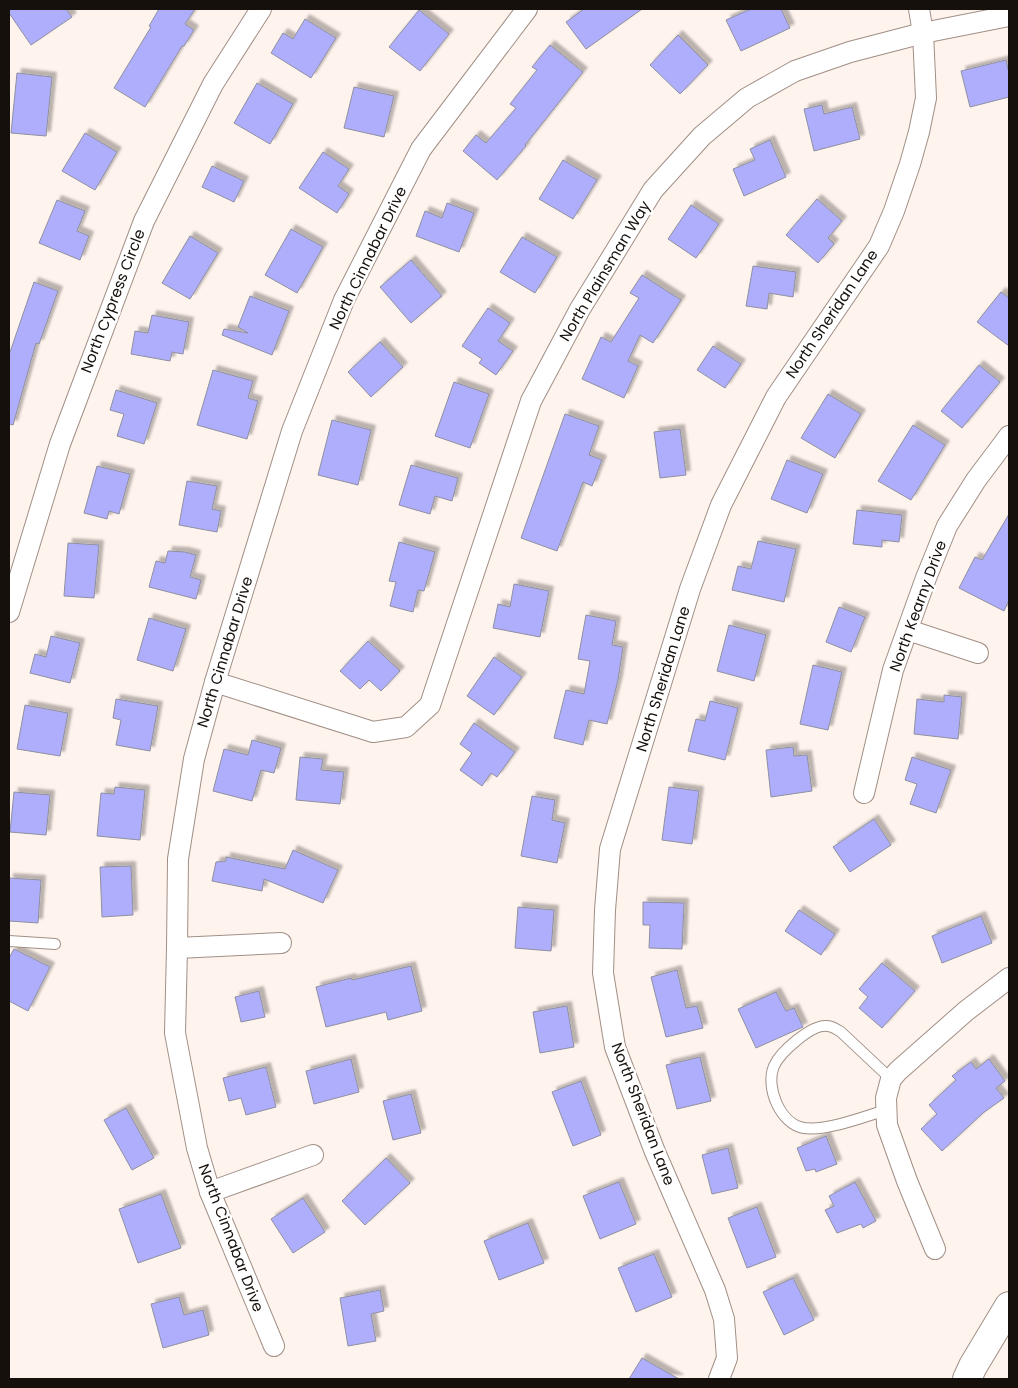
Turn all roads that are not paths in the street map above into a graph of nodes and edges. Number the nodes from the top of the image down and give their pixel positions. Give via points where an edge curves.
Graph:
1 (260, 9) edge
2 (526, 9) edge
3 (920, 9) edge
4 (1009, 16) edge
5 (923, 33) junction
6 (1009, 436) edge
7 (9, 612) edge
8 (908, 630) junction
9 (978, 653) dead end
10 (215, 682) junction
11 (864, 793) dead end
12 (9, 941) edge
13 (281, 943) dead end
14 (55, 944) dead end
15 (178, 948) junction
16 (1009, 978) edge
17 (891, 1079) junction
18 (886, 1110) junction
19 (313, 1155) dead end
20 (210, 1192) junction
21 (935, 1249) dead end
22 (1009, 1306) edge
23 (274, 1346) dead end
24 (719, 1379) edge
25 (967, 1379) edge

1 - 7 street, North Cypress Circle via 213,84 144,221 60,444
2 - 10 street, North Cinnabar Drive via 421,149 344,300 292,431
3 - 5 street, North Sheridan Lane
4 - 5 street, North Plainsman Way
5 - 10 street, North Plainsman Way via 850,52 795,72 747,98 702,136 653,190 580,308 530,401 430,705 406,727 373,732
5 - 24 street, North Sheridan Lane via 926,98 910,164 894,211 879,246 776,396 721,504 690,589 610,849 602,973 615,1047 722,1312 726,1358
6 - 8 street, North Kearny Drive via 947,526
8 - 9 street
8 - 11 street, North Kearny Drive via 894,670
10 - 15 street, North Cinnabar Drive via 194,759 178,859
12 - 14 lane
13 - 15 street
15 - 20 street, North Cinnabar Drive via 175,1033 197,1148
16 - 17 street via 966,1011
17 - 18 street
17 - 18 lane via 841,1032 826,1026 810,1030 787,1049 774,1065 772,1073 774,1098 782,1112 804,1128 832,1125
18 - 21 street via 907,1181
19 - 20 street
20 - 23 street, North Cinnabar Drive
22 - 25 main road

